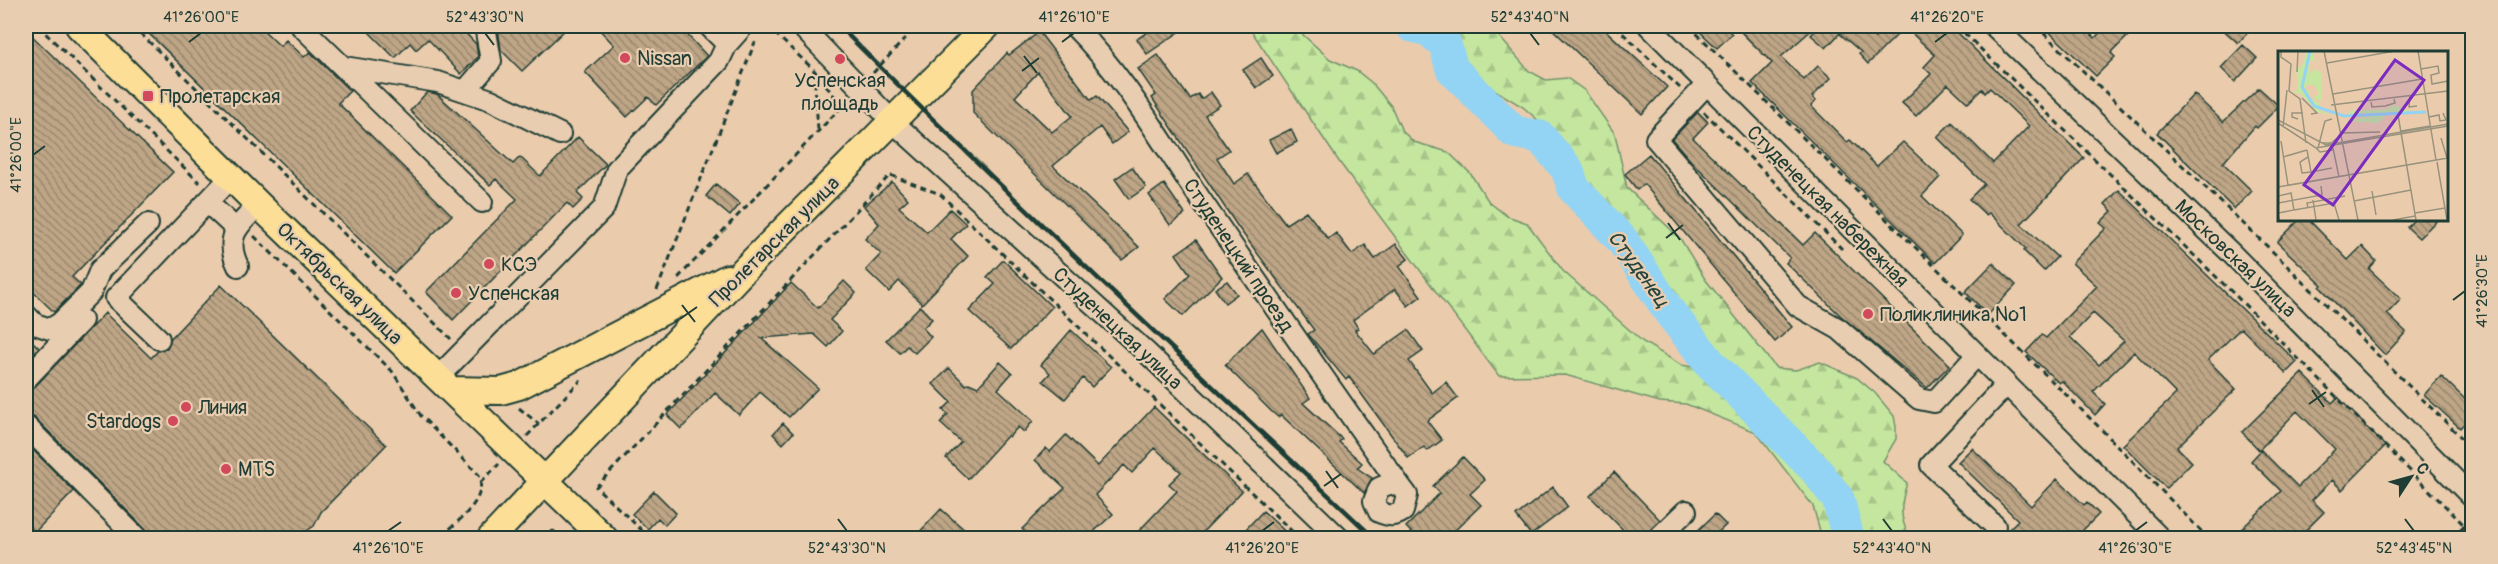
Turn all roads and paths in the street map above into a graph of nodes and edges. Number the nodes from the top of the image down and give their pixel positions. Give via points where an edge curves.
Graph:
1 (38, 26) edge
2 (79, 26) edge
3 (133, 26) edge
4 (301, 26) edge
5 (485, 26) edge
6 (709, 26) edge
7 (767, 26) edge
8 (801, 26) edge
9 (917, 26) edge
10 (987, 26) edge
11 (1074, 26) edge
12 (1649, 26) edge
13 (1689, 26) edge
14 (1957, 26) edge
15 (1994, 26) edge
16 (2036, 26) edge
17 (750, 31) edge
18 (727, 45) junction
19 (344, 67) junction
20 (813, 69) junction
21 (1707, 84) junction
22 (861, 87) junction
23 (465, 91) junction
24 (842, 106) junction
25 (893, 122) junction
26 (818, 131) junction
27 (560, 134) dead end
28 (231, 177) junction
29 (210, 199) junction
30 (482, 202) dead end
31 (258, 205) junction
32 (148, 224) dead end
33 (238, 225) junction
34 (238, 266) dead end
35 (746, 268) junction
36 (674, 283) dead end
37 (654, 297) dead end
38 (26, 315) edge
39 (82, 320) dead end
40 (159, 339) dead end
41 (463, 351) junction
42 (1977, 355) junction
43 (584, 376) dead end
44 (26, 380) edge
45 (444, 384) junction
46 (2007, 384) junction
47 (501, 391) junction
48 (539, 424) junction
49 (26, 426) edge
50 (2472, 448) edge
51 (513, 450) junction
52 (545, 481) junction
53 (481, 482) junction
54 (1401, 487) dead end
55 (2472, 497) edge
56 (1686, 511) dead end
57 (2472, 518) edge
58 (1995, 526) dead end
59 (2465, 526) junction
60 (137, 538) edge
61 (441, 538) edge
62 (491, 538) edge
63 (541, 538) edge
64 (568, 538) edge
65 (604, 538) edge
66 (650, 538) edge
67 (1299, 538) edge
68 (1338, 538) edge
69 (1658, 538) edge
70 (2160, 538) edge
71 (2208, 538) edge
72 (2453, 538) edge

1 - 29 path
2 - 28 main road, Октябрьская улица
3 - 41 path
4 - 19 street
5 - 23 street via 491,61
6 - 18 street
7 - 20 path
8 - 22 street, Студенецкая улица
9 - 22 path
10 - 25 main road, Пролетарская улица
11 - 54 street, Студенецкий проезд via 1132,98
12 - 21 street, Студенецкая набережная
13 - 71 path
14 - 59 path via 2235,295
15 - 55 street, Московская улица via 2232,253
16 - 50 path
17 - 18 street
17 - 37 path
18 - 41 street via 719,61 617,169 604,208
19 - 23 street via 438,82
19 - 30 street
20 - 24 path
20 - 26 path
21 - 42 street, Студенецкая набережная
21 - 42 street via 1656,139 1798,306 1839,329 1926,402 1934,402
22 - 24 path
22 - 25 street, Студенецкая улица
23 - 27 street
24 - 26 path
25 - 35 main road, Пролетарская улица
25 - 68 street, Студенецкая улица via 1147,353
26 - 36 path
28 - 29 street
28 - 31 main road, Октябрьская улица
29 - 33 street
29 - 40 street via 116,298
31 - 33 street
31 - 45 main road, Октябрьская улица
32 - 38 street via 100,270 91,292 60,323 43,328
33 - 34 street via 232,253
33 - 53 path via 392,371 421,416 472,465
35 - 47 main road via 519,386
35 - 52 main road, Пролетарская улица
39 - 44 street
41 - 45 street
42 - 46 street, Студенецкая набережная
43 - 48 path
45 - 47 main road
45 - 51 main road, Октябрьская улица
46 - 58 street via 1930,465
46 - 70 street, Студенецкая набережная
47 - 48 path
48 - 51 path
49 - 60 street
51 - 52 main road, Октябрьская улица
51 - 53 path
52 - 62 main road, Пролетарская улица
52 - 65 main road, Октябрьская улица
53 - 61 path via 480,497
56 - 69 street
57 - 59 path
59 - 72 path
63 - 64 path via 553,531
66 - 67 path via 596,487 890,175 940,194

